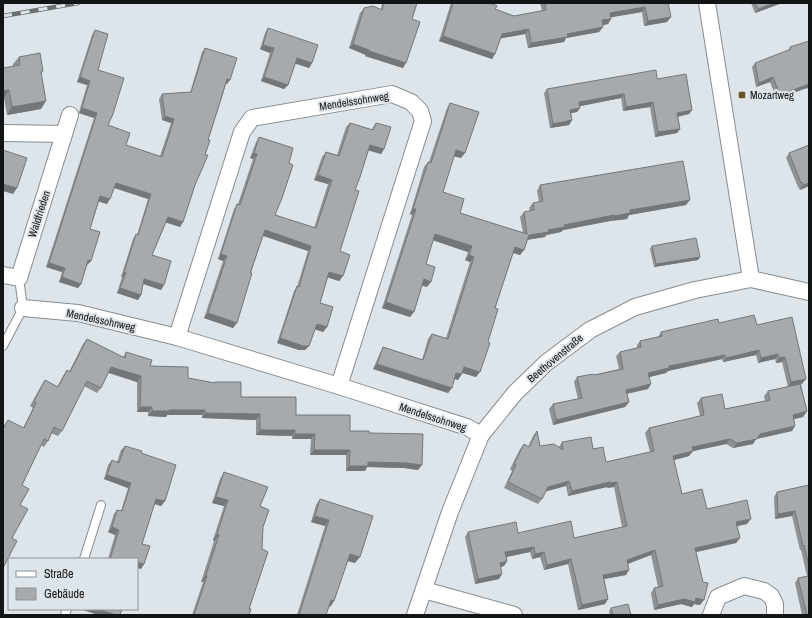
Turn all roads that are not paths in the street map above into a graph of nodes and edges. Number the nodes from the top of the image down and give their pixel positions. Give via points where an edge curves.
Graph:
1 (707, 3) edge
2 (70, 115) dead end
3 (3, 133) edge
4 (64, 134) junction
5 (3, 274) edge
6 (19, 278) junction
7 (751, 279) junction
8 (809, 292) edge
9 (23, 308) junction
10 (178, 338) junction
11 (3, 346) edge
12 (339, 386) junction
13 (481, 435) junction
14 (101, 505) dead end
15 (84, 558) edge
16 (424, 590) junction
17 (415, 615) edge
18 (514, 615) edge
19 (710, 615) edge
20 (775, 615) edge

1 - 7 street
2 - 4 street, Waldfrieden
3 - 4 street
4 - 6 street, Waldfrieden
5 - 6 street
6 - 9 lane
7 - 8 street, Beethovenstraße
7 - 13 street, Beethovenstraße via 695,290 635,307 590,330 546,363 516,393
9 - 10 street, Mendelssohnweg via 78,313
9 - 11 lane
10 - 12 street, Mendelssohnweg
10 - 12 street, Mendelssohnweg via 242,132 252,118 392,94 411,102 420,111 423,122
12 - 13 street, Mendelssohnweg via 467,427
13 - 16 street, Beethovenstraße via 450,512
14 - 15 lane
16 - 17 street, Beethovenstraße
16 - 18 street
19 - 20 street via 718,597 744,586 764,591 771,596 775,604

